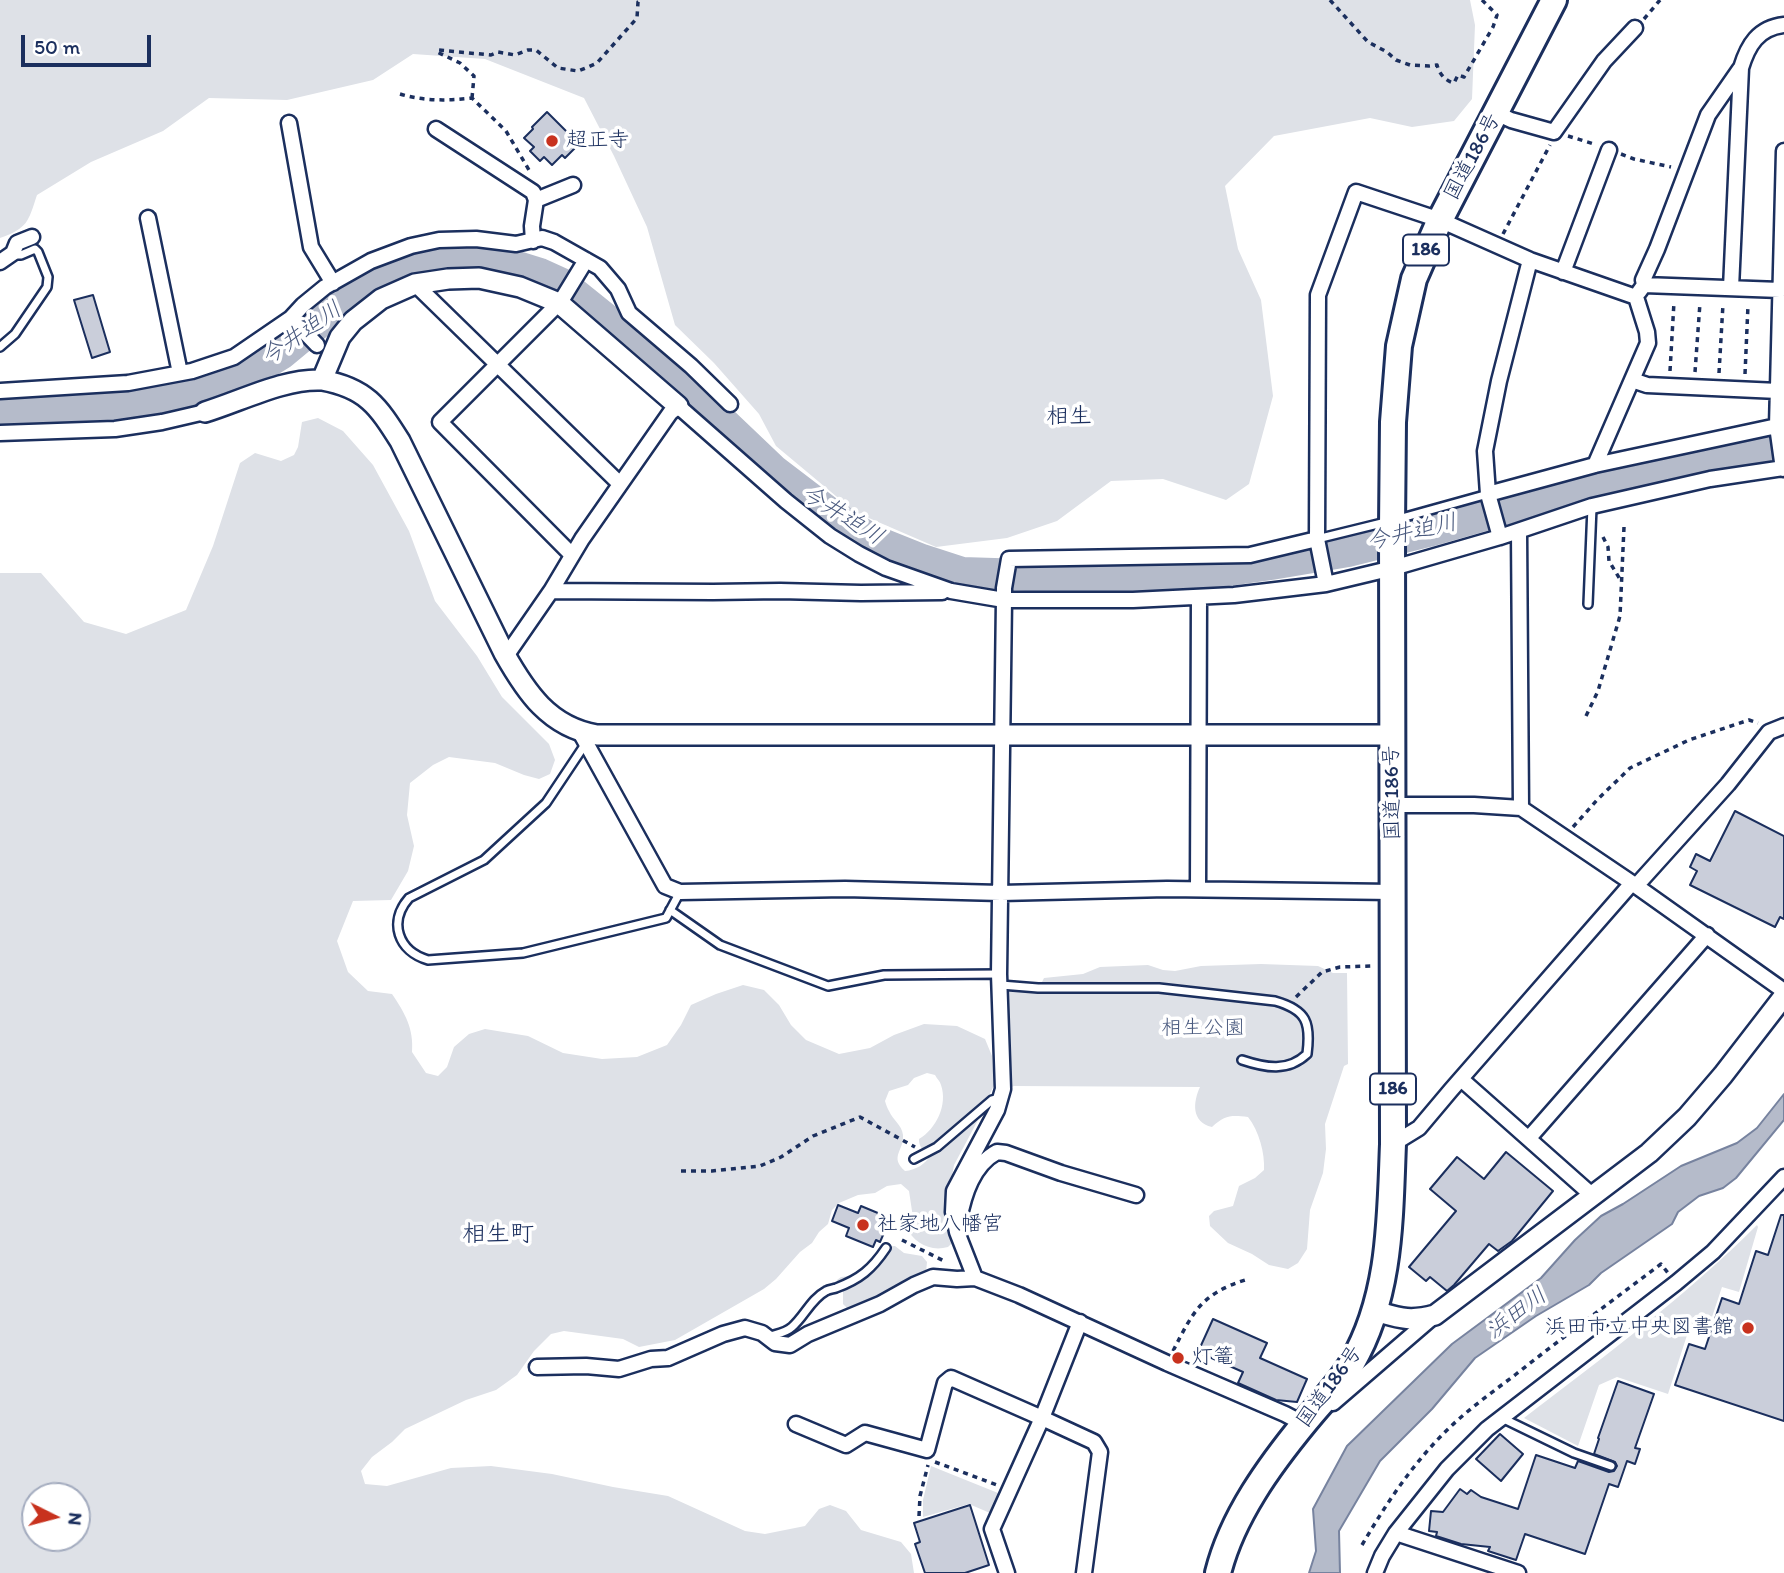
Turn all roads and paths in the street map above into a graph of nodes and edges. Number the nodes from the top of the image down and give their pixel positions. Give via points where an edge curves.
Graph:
1 (641, 0) edge
2 (1330, 0) edge
3 (1482, 0) edge
4 (1554, 0) edge
5 (1660, 0) edge
6 (1784, 25) edge
7 (1635, 28) joint
8 (1741, 68) junction
9 (400, 94) dead end
10 (472, 98) junction
11 (1496, 113) junction
12 (289, 123) dead end
13 (436, 129) dead end
14 (1554, 132) junction
15 (1609, 150) dead end
16 (1784, 152) edge
17 (573, 185) dead end
18 (535, 196) junction
19 (148, 218) dead end
20 (1440, 219) junction
21 (32, 237) dead end
22 (533, 241) junction
23 (1497, 245) junction
24 (6, 259) edge
25 (1530, 260) junction
26 (584, 264) junction
27 (1563, 272) junction
28 (333, 283) junction
29 (415, 284) junction
30 (1675, 286) junction
31 (1701, 287) junction
32 (1728, 288) junction
33 (1749, 289) junction
34 (1780, 290) junction
35 (1640, 291) junction
36 (560, 302) junction
37 (294, 320) junction
38 (317, 345) dead end
39 (0, 347) edge
40 (498, 365) junction
41 (180, 373) junction
42 (322, 380) junction
43 (1632, 380) junction
44 (1670, 386) junction
45 (1694, 387) junction
46 (1718, 388) junction
47 (1744, 390) junction
48 (0, 391) edge
49 (1778, 391) junction
50 (730, 404) dead end
51 (678, 406) junction
52 (205, 412) joint
53 (1780, 429) edge
54 (0, 433) edge
55 (1595, 465) junction
56 (1783, 467) edge
57 (620, 484) junction
58 (1489, 497) junction
59 (1592, 506) junction
60 (1392, 524) junction
61 (1624, 527) dead end
62 (1518, 531) junction
63 (1499, 534) junction
64 (1318, 542) junction
65 (1608, 547) dead end
66 (572, 555) junction
67 (1393, 563) junction
68 (1325, 579) junction
69 (1622, 583) dead end
70 (551, 591) junction
71 (951, 591) junction
72 (1004, 594) junction
73 (1199, 597) junction
74 (1588, 604) dead end
75 (506, 656) junction
76 (1586, 716) dead end
77 (1778, 728) edge
78 (1003, 735) junction
79 (1392, 735) junction
80 (1197, 736) junction
81 (583, 737) junction
82 (1394, 805) junction
83 (1521, 808) junction
84 (1572, 829) dead end
85 (1634, 884) junction
86 (1198, 889) junction
87 (680, 892) junction
88 (1000, 892) junction
89 (1393, 892) junction
90 (670, 909) junction
91 (1707, 935) junction
92 (1378, 966) dead end
93 (1000, 980) junction
94 (1784, 994) edge
95 (1289, 1005) junction
96 (1242, 1060) dead end
97 (1461, 1079) junction
98 (1000, 1098) junction
99 (1528, 1138) junction
100 (1393, 1144) junction
101 (914, 1159) joint
102 (681, 1171) dead end
103 (1784, 1177) edge
104 (1136, 1195) dead end
105 (1593, 1196) junction
106 (957, 1232) junction
107 (902, 1240) dead end
108 (886, 1248) dead end
109 (1661, 1264) dead end
110 (975, 1278) junction
111 (1245, 1280) dead end
112 (1375, 1311) junction
113 (1435, 1315) junction
114 (1080, 1322) junction
115 (767, 1337) junction
116 (1167, 1363) junction
117 (537, 1367) dead end
118 (1042, 1418) junction
119 (1502, 1418) junction
120 (796, 1424) dead end
121 (1304, 1424) junction
122 (1611, 1466) dead end
123 (1010, 1489) junction
124 (919, 1516) dead end
125 (1396, 1533) junction
126 (1362, 1545) dead end
127 (1007, 1573) edge
128 (1084, 1573) edge
129 (1218, 1573) edge
130 (1375, 1573) edge
131 (1518, 1573) edge

1 - 10 path via 637,18 597,63 578,71 558,68 537,50 491,55 438,50 474,76
2 - 3 path via 1368,42 1401,63 1437,65 1446,80 1454,83 1458,75 1464,77 1493,27 1497,15
4 - 11 highway, 国道186号 / 186
5 - 7 path
6 - 8 street via 1751,41
7 - 14 street via 1604,61
8 - 32 street
8 - 35 street via 1708,115
9 - 10 path via 414,99
10 - 18 path via 506,131 538,186
11 - 14 street
11 - 20 highway, 国道186号 / 186
12 - 28 street via 311,247
13 - 18 street
14 - 23 path
15 - 27 street
16 - 34 street
17 - 18 street
18 - 22 street
19 - 41 street
20 - 23 street
20 - 60 highway, 国道186号 / 186 via 1414,279 1399,346
20 - 64 street via 1356,192 1349,207 1318,295
21 - 24 street via 17,243
22 - 26 street via 554,242
22 - 28 street via 439,240 371,261
23 - 25 street
24 - 39 lane via 35,249 49,281 15,334
25 - 27 street
25 - 58 street via 1485,451
26 - 36 street
26 - 50 street via 600,268 611,278 629,313
27 - 35 street
28 - 37 street via 303,305
29 - 36 street via 480,278
29 - 40 street
29 - 42 street via 382,299 353,321 333,350
30 - 31 street
30 - 35 street
30 - 44 path
31 - 32 street
31 - 45 path
32 - 33 street
32 - 46 path
33 - 34 street
33 - 47 path
34 - 49 street
35 - 43 street via 1648,343
36 - 40 street
36 - 51 street
37 - 38 street
37 - 41 street via 234,357
40 - 57 street
40 - 66 street via 440,422
41 - 48 street via 128,383
42 - 52 street via 288,384
42 - 75 street via 361,393 386,418
43 - 44 street
43 - 55 street
44 - 45 street
45 - 46 street
46 - 47 street
47 - 49 street
49 - 53 street
51 - 57 street
51 - 71 street via 830,536 886,568
52 - 54 street via 115,429
53 - 55 street
53 - 56 street
55 - 58 street
56 - 59 street
57 - 66 street
58 - 60 lane
58 - 63 street
59 - 62 street
59 - 74 lane
60 - 64 lane
60 - 67 highway, 国道186号 / 186
61 - 76 path via 1620,616
62 - 63 street
62 - 83 street
63 - 67 street
64 - 68 street
64 - 72 street via 1250,555 1012,558
65 - 69 path via 1609,561
66 - 70 street
67 - 68 street
67 - 79 highway, 国道186号 / 186
68 - 73 street
70 - 71 street
70 - 75 street
71 - 72 street
72 - 73 street via 1087,601
72 - 78 street
73 - 80 street
75 - 81 street via 529,694
77 - 84 path via 1749,720 1689,740 1630,768
77 - 85 street
78 - 80 street
78 - 81 street
78 - 88 street
79 - 80 street
79 - 82 highway, 国道186号 / 186
80 - 86 street
81 - 87 street via 665,886
81 - 90 lane via 546,803 484,860 409,898 401,907 398,930 404,944 428,960 523,953 666,918
82 - 83 street
82 - 89 highway, 国道186号 / 186
83 - 85 street
85 - 91 street
85 - 97 street
86 - 88 street
86 - 89 street
87 - 88 street
87 - 90 lane
88 - 93 street
89 - 100 highway, 国道186号 / 186
90 - 93 lane via 720,945 828,986 884,975
91 - 94 street
91 - 99 street
92 - 95 path via 1322,972
93 - 95 lane via 1038,988 1159,988
93 - 98 street
94 - 105 street via 1688,1117
95 - 96 lane via 1309,1026 1307,1054 1290,1066
97 - 99 street
97 - 100 street via 1419,1128
98 - 101 lane via 937,1147
98 - 106 street via 954,1191
99 - 105 street
100 - 112 highway, 国道186号 / 186 via 1388,1248
101 - 102 path via 916,1147 860,1117 813,1136 760,1166
103 - 119 street via 1713,1252
104 - 106 street via 997,1152 976,1171
105 - 113 street
106 - 110 street
107 - 110 path
108 - 115 lane via 862,1276 827,1290 793,1327
109 - 126 path via 1446,1431 1411,1470
110 - 114 street
110 - 115 street via 933,1277 790,1345
111 - 116 path via 1205,1300 1193,1313
112 - 113 street via 1404,1320
112 - 121 highway, 国道186号 / 186 via 1352,1364
113 - 121 street
114 - 116 street
114 - 118 street
115 - 117 street via 745,1328 668,1358 619,1368
116 - 121 street
118 - 120 street via 951,1378 945,1383 927,1450 865,1433 846,1445
118 - 123 street
118 - 128 street via 1094,1442 1100,1452
119 - 122 lane
119 - 125 street via 1447,1469
121 - 129 highway, 国道186号 / 186 via 1239,1519
123 - 124 path via 929,1460
123 - 127 street via 992,1529
125 - 130 street
125 - 131 street

